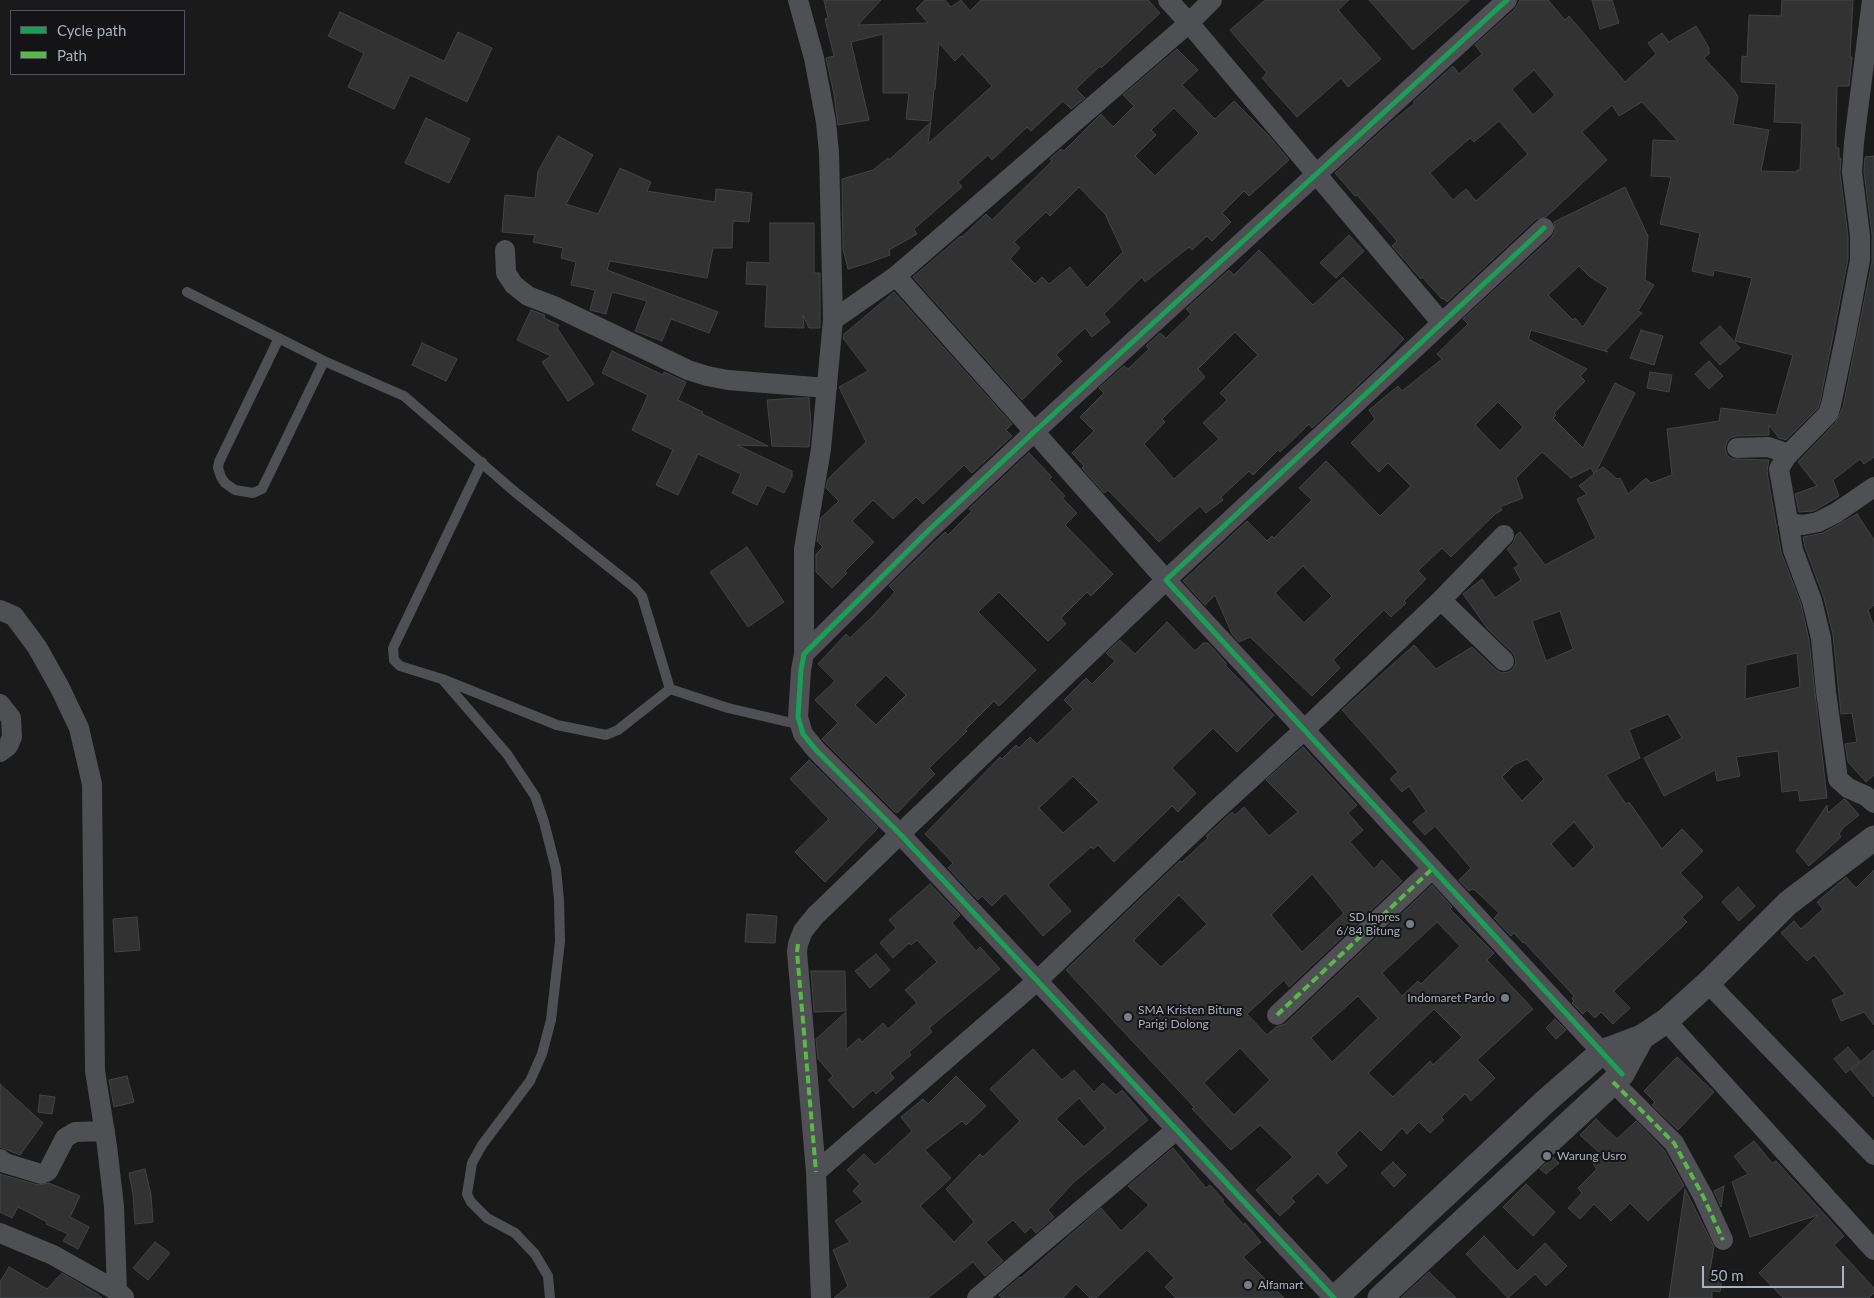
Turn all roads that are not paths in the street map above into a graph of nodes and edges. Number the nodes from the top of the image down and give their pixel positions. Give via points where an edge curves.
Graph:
1 (798, 0) edge
2 (1168, 0) edge
3 (1212, 0) edge
4 (1508, 0) edge
5 (1872, 0) edge
6 (1189, 22) junction
7 (1315, 174) junction
8 (1544, 228) dead end
9 (505, 250) dead end
10 (896, 276) junction
11 (186, 292) dead end
12 (833, 320) junction
13 (1441, 322) junction
14 (279, 338) junction
15 (324, 361) junction
16 (827, 388) junction
17 (1034, 432) junction
18 (1737, 448) dead end
19 (1789, 454) junction
20 (482, 462) junction
21 (1874, 487) edge
22 (1788, 523) junction
23 (1504, 535) dead end
24 (1166, 580) junction
25 (1441, 600) junction
26 (0, 610) edge
27 (804, 654) junction
28 (1504, 661) dead end
29 (442, 679) junction
30 (670, 689) junction
31 (0, 704) edge
32 (801, 725) junction
33 (1304, 730) junction
34 (0, 752) edge
35 (1874, 803) edge
36 (900, 834) junction
37 (1874, 838) edge
38 (1432, 868) junction
39 (1037, 981) junction
40 (1708, 983) junction
41 (1277, 1016) dead end
42 (1666, 1021) junction
43 (1642, 1037) junction
44 (1602, 1052) junction
45 (1618, 1078) junction
46 (1176, 1130) junction
47 (105, 1131) junction
48 (1874, 1155) edge
49 (0, 1159) edge
50 (816, 1172) junction
51 (0, 1233) edge
52 (1723, 1240) dead end
53 (1874, 1250) edge
54 (121, 1294) edge
55 (550, 1298) edge
56 (821, 1298) edge
57 (977, 1298) edge
58 (1334, 1298) edge
59 (1380, 1298) edge

1 - 12 street via 814,58 826,122
2 - 6 street
3 - 6 street
4 - 7 street
5 - 19 street via 1853,152 1852,172 1860,235 1857,281 1828,414
6 - 7 street
6 - 10 street
7 - 13 street
7 - 17 street
8 - 13 street
9 - 16 street via 506,273 514,285 528,296 688,370 728,380
10 - 12 street
10 - 17 street
11 - 14 lane
12 - 16 street
13 - 24 street
14 - 15 lane
14 - 15 lane via 219,462 218,468 225,483 235,490 254,494 262,488
15 - 20 lane via 404,396
16 - 27 street via 821,449 804,550
17 - 24 street
17 - 27 street
18 - 19 street via 1768,447
19 - 22 street via 1780,469
20 - 29 lane via 393,648 394,660 400,666
20 - 30 lane via 642,596
21 - 22 street via 1836,514 1818,522
22 - 35 street via 1793,550 1812,601 1821,638 1838,779
23 - 25 street
24 - 33 street
24 - 36 street
25 - 28 street
25 - 33 street
26 - 47 street via 14,616 37,647 60,688 80,728 92,784 95,1070
27 - 32 street via 798,690
29 - 30 lane via 557,725 606,735 618,730
29 - 55 lane via 507,754 535,796 556,869 560,941 551,1020 544,1046 530,1081 472,1163 467,1194 486,1218 515,1233 535,1254 548,1276
30 - 32 lane via 728,708
31 - 34 street via 11,718 12,737
32 - 36 street via 803,734 816,750
33 - 38 street
33 - 39 street
36 - 39 street
36 - 50 street via 815,916 798,944
37 - 40 street via 1788,903
38 - 41 street
38 - 44 street
39 - 46 street
39 - 50 street
40 - 42 street
40 - 48 street
42 - 43 street
42 - 53 street
43 - 44 street
43 - 45 street
44 - 45 street
44 - 58 street
45 - 52 street via 1674,1143
45 - 59 street
46 - 57 street
46 - 58 street
47 - 49 street via 76,1132 65,1138 48,1171 41,1174
47 - 54 street
50 - 56 street
51 - 54 street via 53,1255

